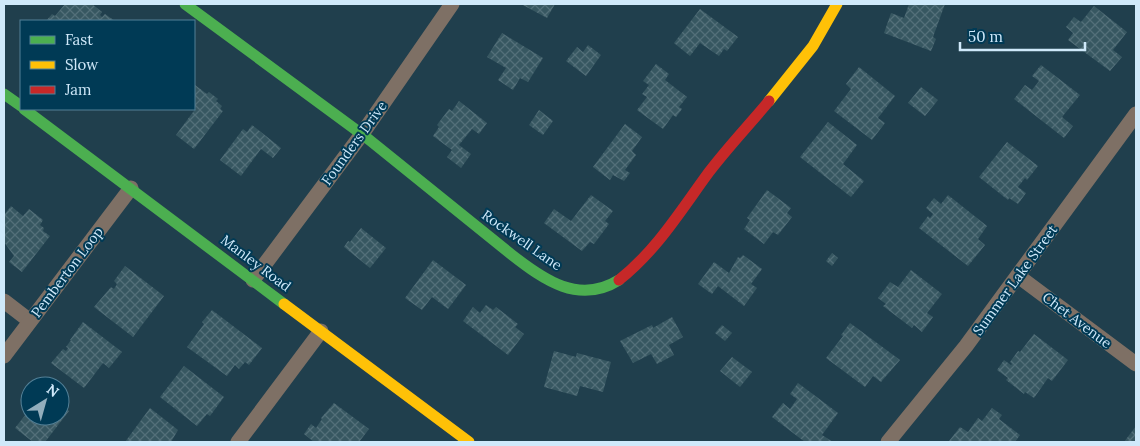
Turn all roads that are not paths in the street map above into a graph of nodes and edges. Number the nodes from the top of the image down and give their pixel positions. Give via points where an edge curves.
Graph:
1 (185, 4) edge
2 (452, 4) edge
3 (837, 4) edge
4 (4, 94) edge
5 (20, 106) edge
6 (26, 110) edge
7 (1136, 114) edge
8 (362, 134) junction
9 (131, 188) junction
10 (1018, 276) junction
11 (253, 280) junction
12 (4, 301) edge
13 (30, 321) junction
14 (321, 331) junction
15 (4, 356) edge
16 (1136, 364) edge
17 (238, 442) edge
18 (469, 442) edge
19 (888, 442) edge

1 - 8 street, Rockwell Lane
2 - 8 street, Founders Drive
3 - 8 street, Rockwell Lane via 827,26 774,96 719,159 646,256 634,270 601,289 578,291 547,279 475,226
4 - 5 street, Manley Road
6 - 9 street, Manley Road
7 - 10 street, Summer Lake Street
8 - 11 street, Founders Drive
9 - 11 street, Manley Road
9 - 13 street, Pemberton Loop
10 - 16 street, Chet Avenue
10 - 19 street, Summer Lake Street
11 - 14 street, Manley Road
12 - 13 street
13 - 15 street, Pemberton Loop
14 - 17 street
14 - 18 street, Manley Road

